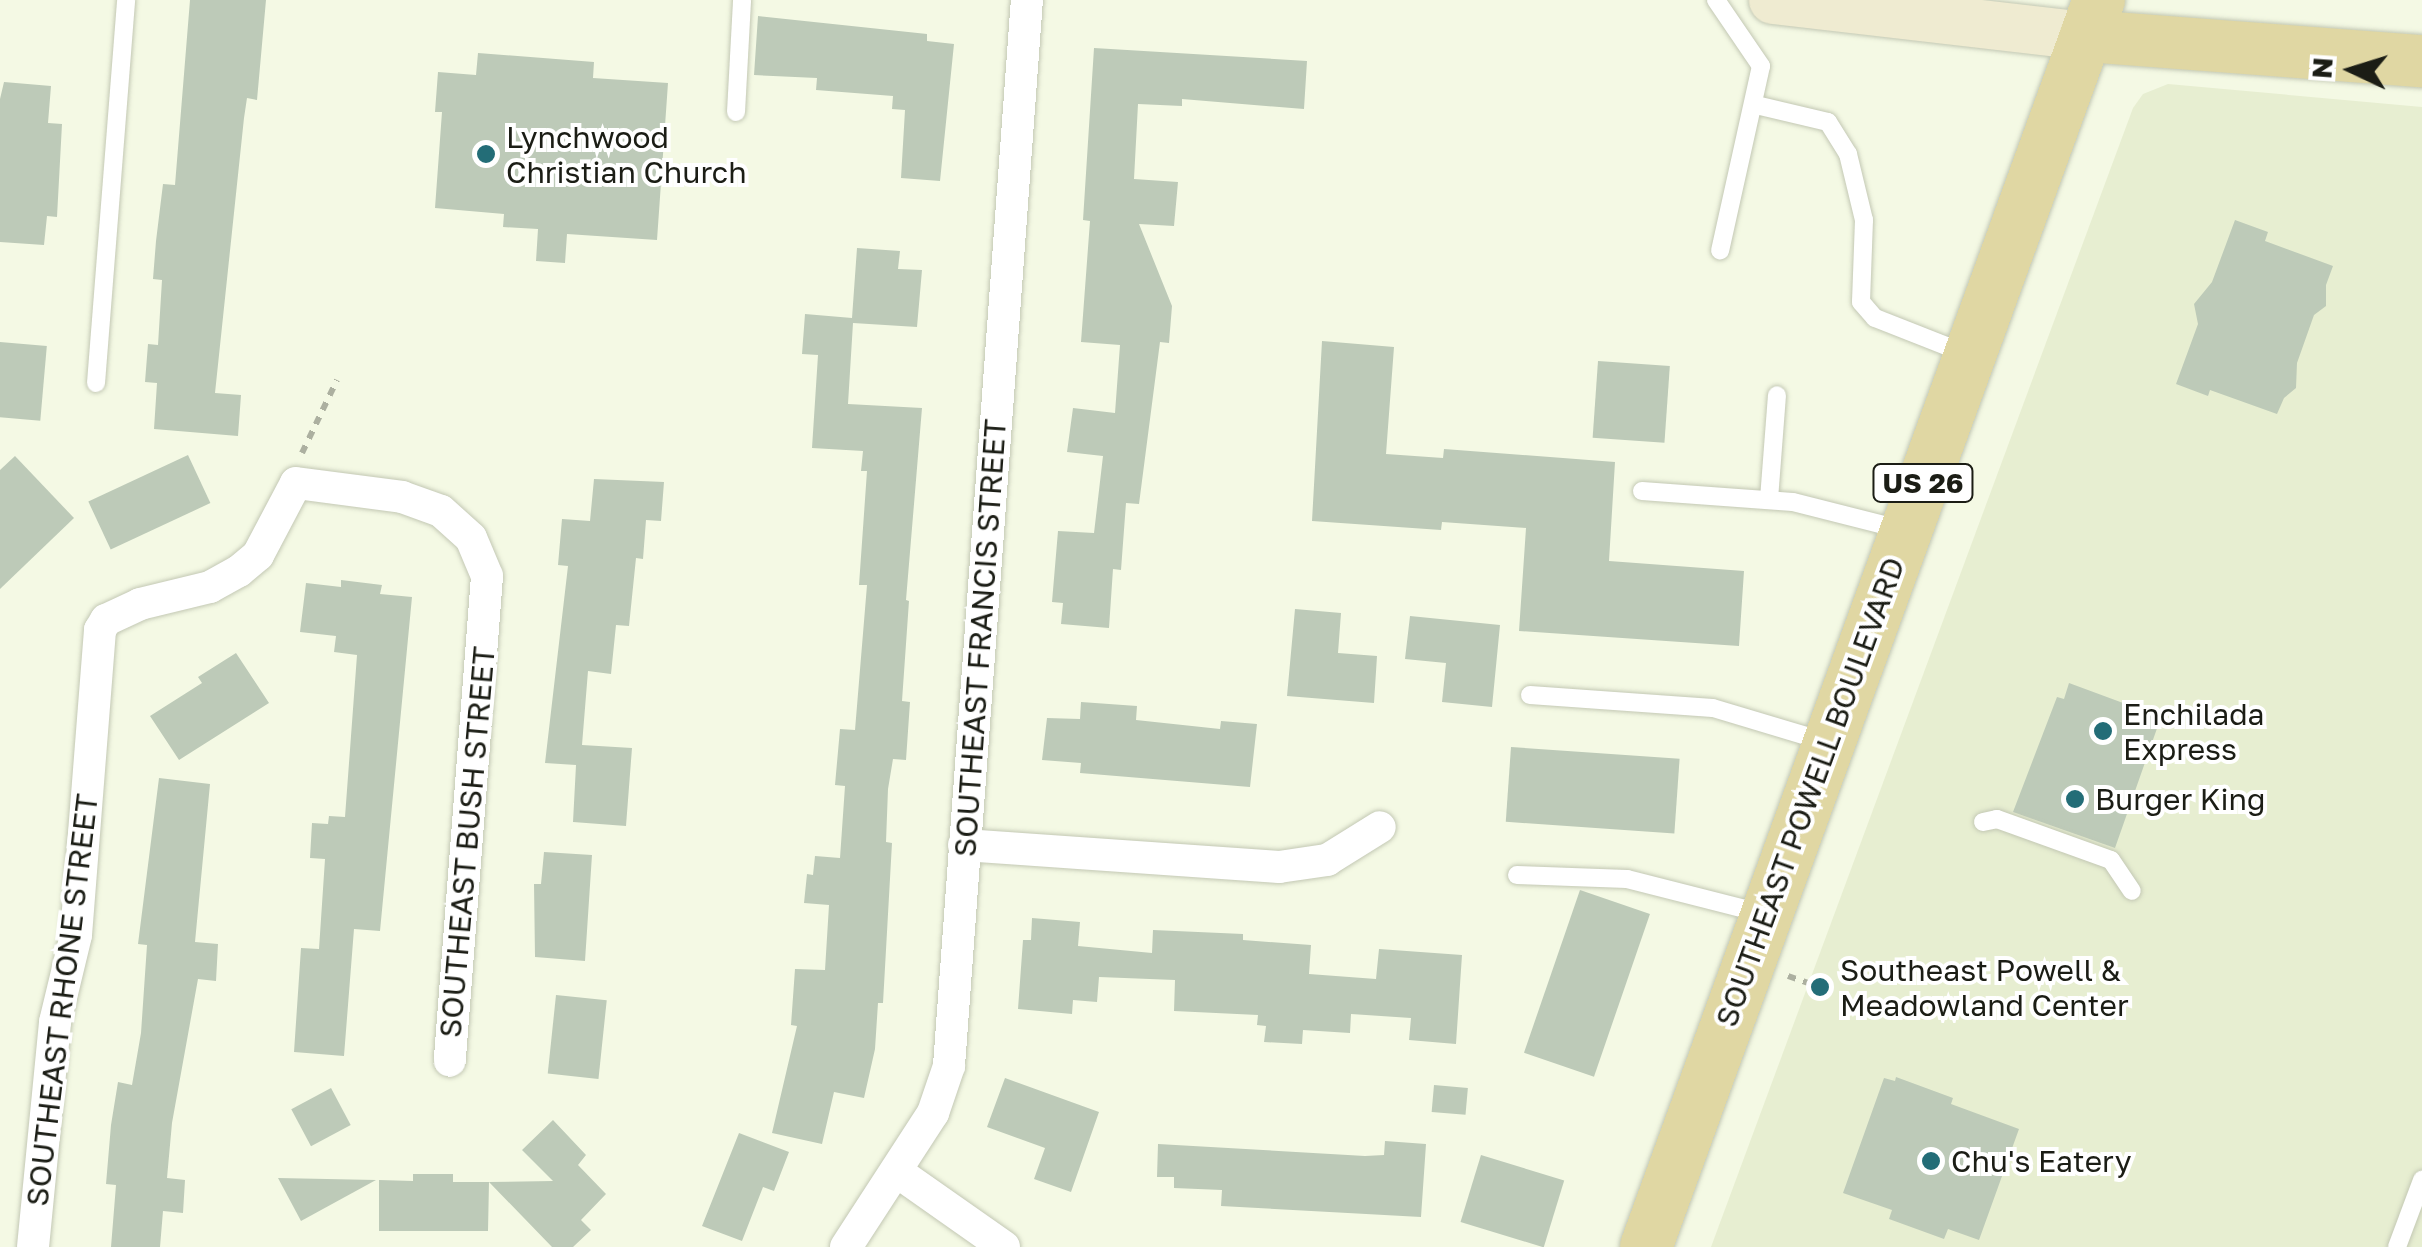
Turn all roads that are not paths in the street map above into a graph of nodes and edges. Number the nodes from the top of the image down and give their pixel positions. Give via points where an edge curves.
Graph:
1 (126, 0) edge
2 (742, 0) edge
3 (1027, 0) edge
4 (1716, 0) edge
5 (1773, 0) edge
6 (2093, 18) edge
7 (2422, 61) edge
8 (1756, 106) junction
9 (736, 112) dead end
10 (1720, 251) dead end
11 (1970, 356) junction
12 (96, 383) dead end
13 (1778, 395) dead end
14 (1642, 491) dead end
15 (1770, 499) junction
16 (1905, 531) junction
17 (485, 622) joint
18 (1530, 695) dead end
19 (1827, 742) junction
20 (1983, 822) dead end
21 (1380, 827) dead end
22 (964, 845) junction
23 (1517, 875) dead end
24 (2132, 891) dead end
25 (1766, 915) junction
26 (450, 1060) dead end
27 (896, 1171) junction
28 (2422, 1180) edge
29 (33, 1247) edge
30 (846, 1247) edge
31 (1004, 1247) edge
32 (1646, 1247) edge
33 (2397, 1247) edge

1 - 12 lane
2 - 9 lane
3 - 22 street, SOUTHEAST FRANCIS STREET
4 - 8 lane via 1761,66
5 - 6 street
6 - 7 main road
6 - 11 main road, SOUTHEAST POWELL BOULEVARD / US 26
8 - 10 lane
8 - 11 lane via 1828,122 1848,154 1864,220 1861,302 1876,318
11 - 16 main road, SOUTHEAST POWELL BOULEVARD / US 26
13 - 15 lane
14 - 15 lane
15 - 16 lane
16 - 19 main road, SOUTHEAST POWELL BOULEVARD / US 26
17 - 26 street, SOUTHEAST BUSH STREET
17 - 29 street, SOUTHEAST RHONE STREET via 487,576 472,538 441,511 402,497 296,483 258,555 240,571 106,620 100,630 76,936 51,1052
18 - 19 lane via 1714,708
19 - 25 main road, SOUTHEAST POWELL BOULEVARD / US 26
20 - 24 lane via 1997,819 2111,860
21 - 22 street via 1327,860 1279,867
22 - 27 street, SOUTHEAST FRANCIS STREET via 949,1066 933,1113
23 - 25 lane via 1626,879
25 - 32 main road, SOUTHEAST POWELL BOULEVARD / US 26
27 - 30 street, SOUTHEAST FRANCIS STREET
27 - 31 street
28 - 33 lane

